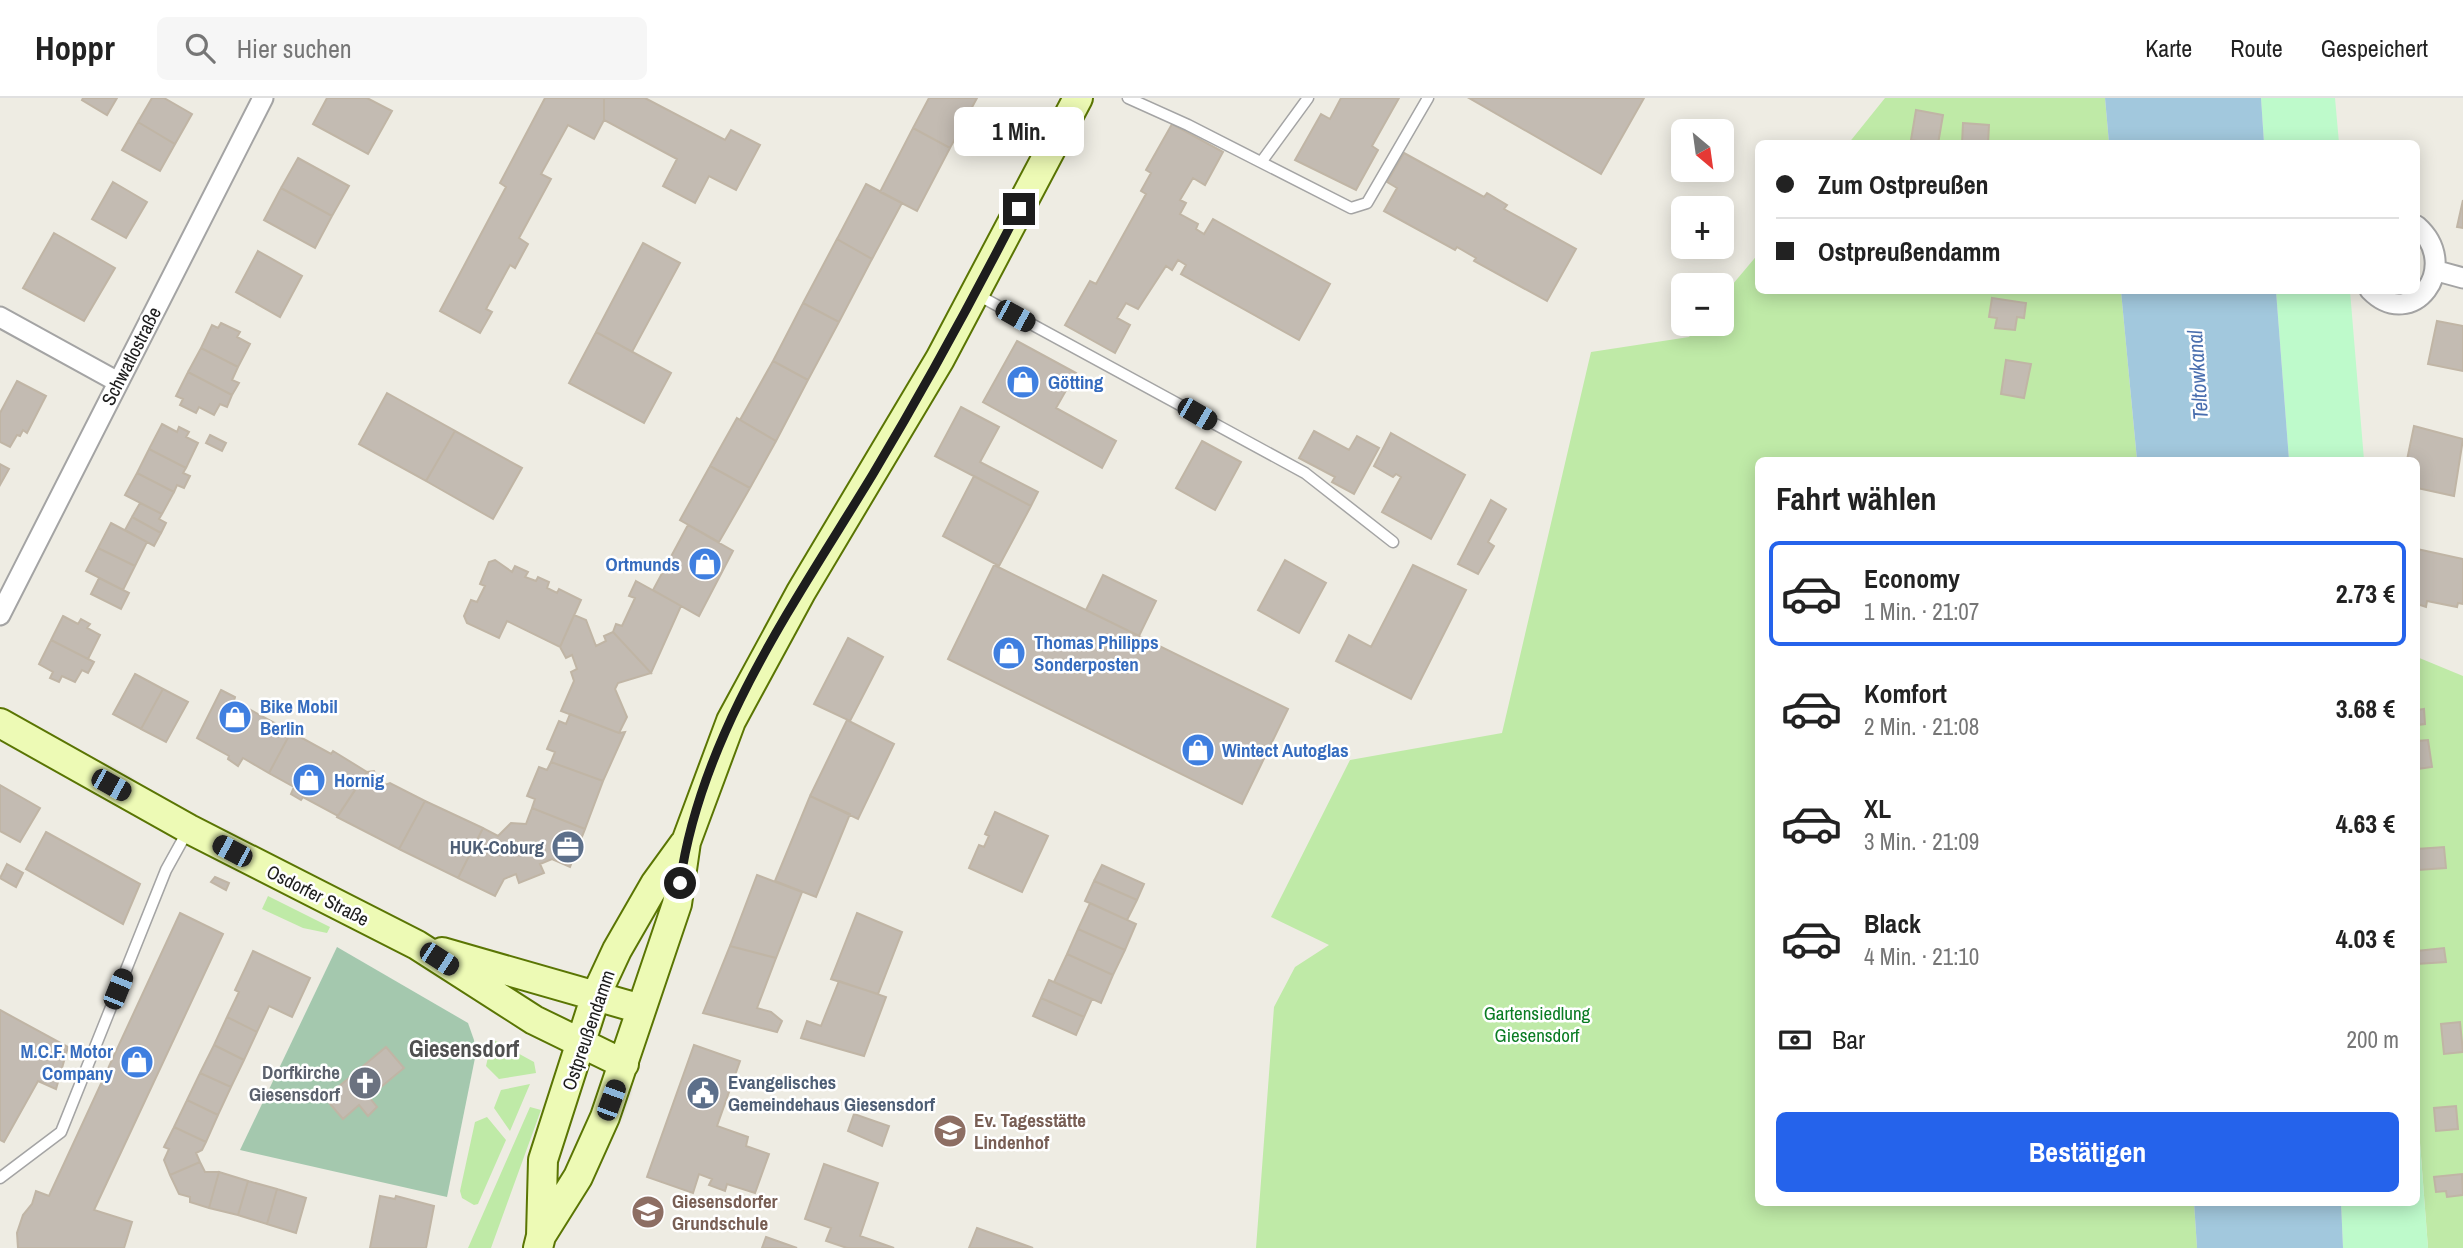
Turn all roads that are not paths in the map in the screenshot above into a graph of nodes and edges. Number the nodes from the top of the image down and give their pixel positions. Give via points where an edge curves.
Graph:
1 (263, 98) edge
2 (1078, 98) edge
3 (1128, 98) edge
4 (1308, 98) edge
5 (1428, 98) edge
6 (1262, 161) junction
7 (2420, 228) edge
8 (2441, 272) junction
9 (2463, 278) edge
10 (975, 294) junction
11 (2375, 294) edge
12 (0, 317) edge
13 (118, 382) junction
14 (1393, 542) dead end
15 (0, 615) edge
16 (0, 723) edge
17 (189, 829) junction
18 (686, 842) junction
19 (417, 945) junction
20 (596, 995) junction
21 (641, 1009) junction
22 (582, 1046) junction
23 (624, 1063) junction
24 (0, 1178) edge
25 (540, 1242) edge

1 - 13 street, Schwatlostraße
2 - 10 main road, Ostpreußendamm
3 - 6 lane
4 - 6 lane
5 - 6 lane via 1361,207 1350,208
7 - 8 street via 2431,236 2441,254
8 - 9 street
8 - 11 street via 2432,290 2415,302 2395,304
10 - 14 lane via 1305,473
10 - 18 main road, Ostpreußendamm via 750,682 712,764
12 - 13 street
13 - 15 street, Schwatlostraße
16 - 17 main road, Osdorfer Straße
17 - 19 main road, Osdorfer Straße
17 - 24 lane via 166,870 61,1132
18 - 20 main road, Ostpreußendamm via 655,884
18 - 21 main road, Ostpreußendamm via 677,904
19 - 20 main road, Osdorfer Straße
19 - 22 main road, Osdorfer Straße
20 - 21 main road, Osdorfer Straße
20 - 22 main road, Ostpreußendamm
21 - 23 main road, Ostpreußendamm
22 - 23 main road, Osdorfer Straße
22 - 25 main road, Ostpreußendamm via 543,1160
23 - 25 main road, Ostpreußendamm via 578,1177

